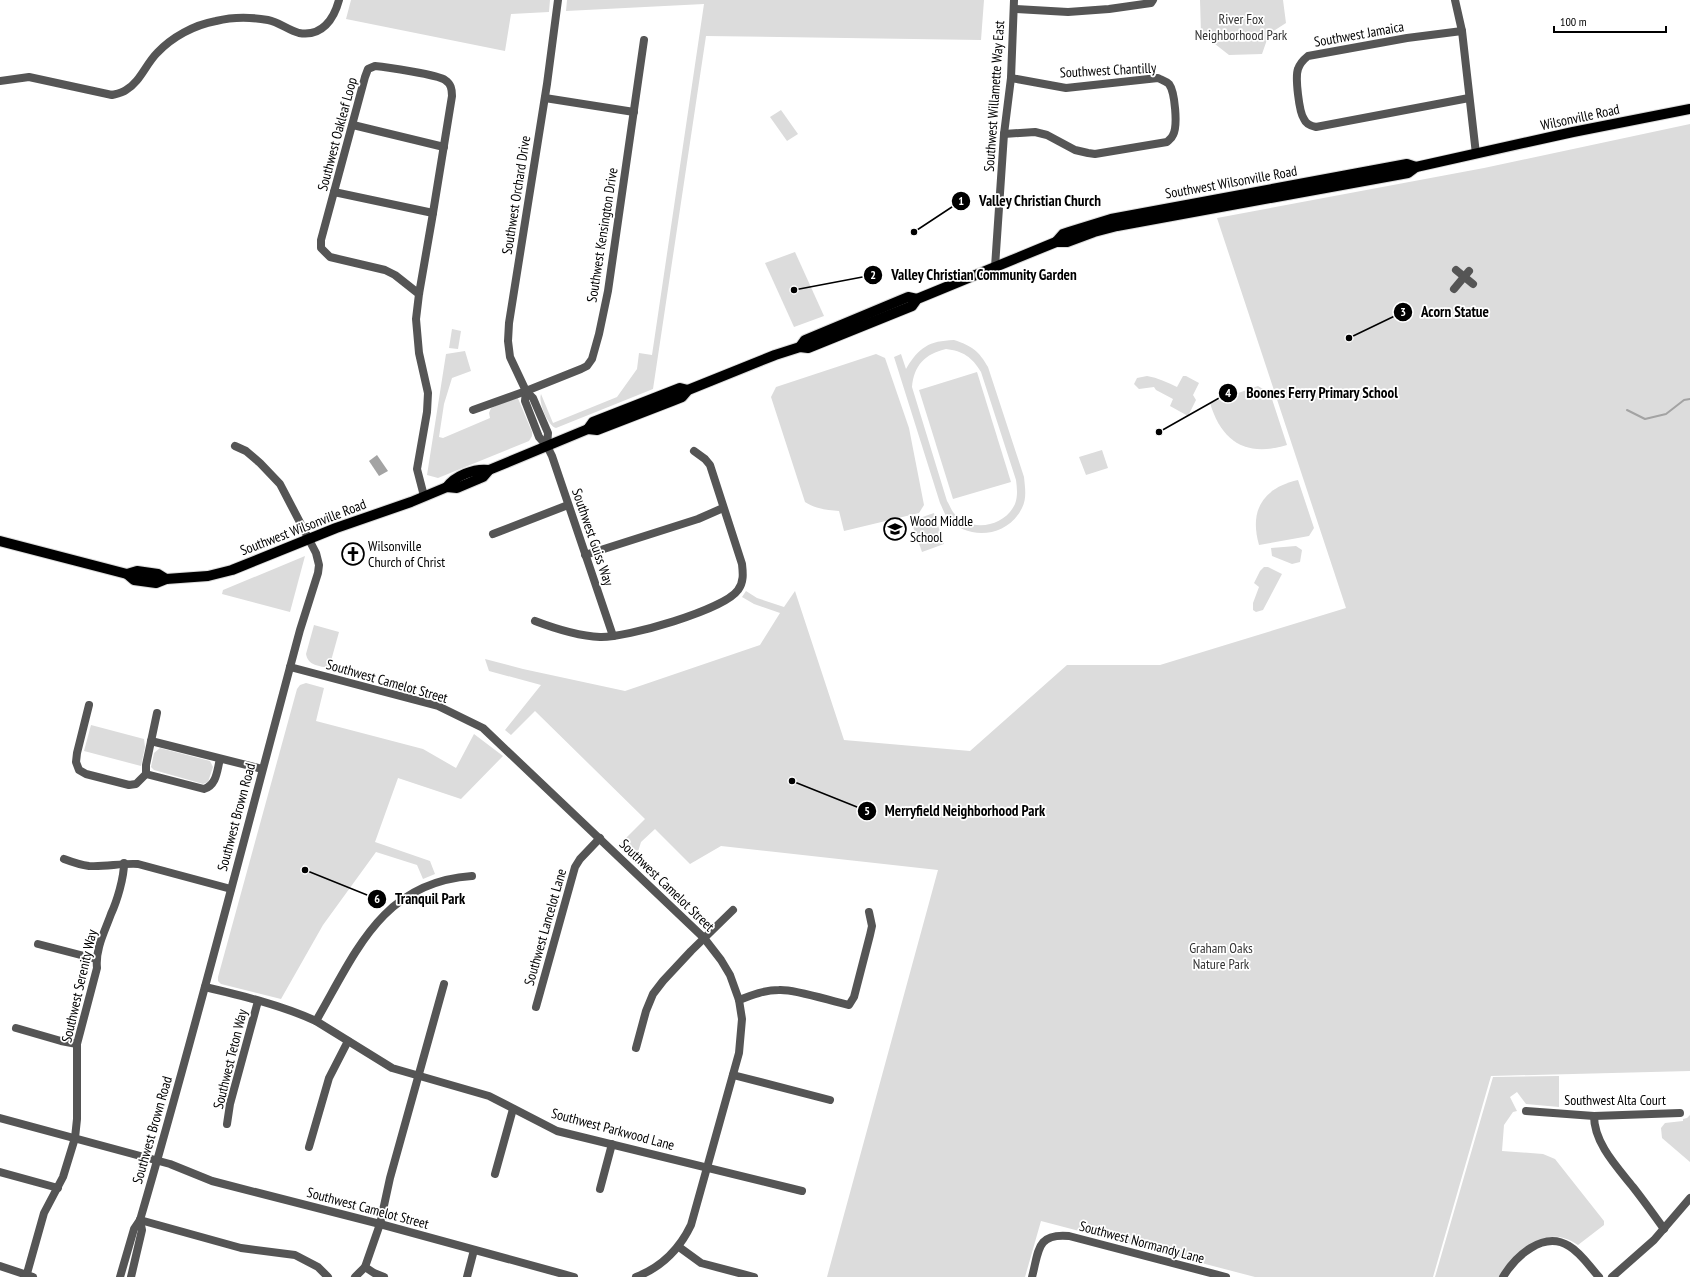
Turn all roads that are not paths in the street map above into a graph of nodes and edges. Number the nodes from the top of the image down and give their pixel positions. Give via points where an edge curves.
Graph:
1 (339, 0) edge
2 (558, 0) edge
3 (1014, 0) edge
4 (1154, 0) edge
5 (1455, 0) edge
6 (1014, 9) junction
7 (1462, 31) junction
8 (644, 40) dead end
9 (1011, 78) junction
10 (0, 81) edge
11 (545, 98) junction
12 (1469, 98) junction
13 (1690, 110) edge
14 (634, 112) junction
15 (353, 125) junction
16 (1004, 134) junction
17 (444, 147) junction
18 (1476, 154) junction
19 (334, 192) junction
20 (433, 213) junction
21 (995, 266) junction
22 (1456, 270) dead end
23 (1467, 274) junction
24 (1474, 284) dead end
25 (1454, 289) dead end
26 (418, 294) junction
27 (526, 391) junction
28 (473, 410) dead end
29 (235, 446) dead end
30 (547, 446) junction
31 (694, 451) dead end
32 (424, 496) junction
33 (568, 505) junction
34 (723, 508) junction
35 (493, 534) dead end
36 (309, 539) junction
37 (0, 541) edge
38 (585, 555) junction
39 (535, 620) dead end
40 (613, 636) junction
41 (290, 667) junction
42 (89, 705) dead end
43 (156, 713) dead end
44 (151, 741) junction
45 (220, 758) junction
46 (262, 770) junction
47 (146, 774) junction
48 (600, 838) junction
49 (64, 859) dead end
50 (124, 863) junction
51 (472, 876) dead end
52 (231, 889) junction
53 (733, 910) dead end
54 (869, 912) dead end
55 (704, 938) junction
56 (38, 944) dead end
57 (96, 959) junction
58 (444, 984) dead end
59 (205, 987) junction
60 (740, 1000) junction
61 (258, 1001) junction
62 (536, 1007) dead end
63 (316, 1021) junction
64 (16, 1028) dead end
65 (348, 1041) junction
66 (78, 1044) junction
67 (636, 1048) dead end
68 (418, 1075) junction
69 (733, 1075) junction
70 (830, 1100) dead end
71 (513, 1109) junction
72 (1526, 1111) dead end
73 (1680, 1113) dead end
74 (1594, 1116) junction
75 (0, 1118) edge
76 (227, 1124) dead end
77 (75, 1138) junction
78 (612, 1144) junction
79 (310, 1147) dead end
80 (157, 1161) junction
81 (708, 1167) junction
82 (0, 1172) edge
83 (495, 1174) dead end
84 (58, 1188) junction
85 (600, 1190) dead end
86 (802, 1191) dead end
87 (1690, 1198) edge
88 (140, 1220) junction
89 (380, 1224) junction
90 (1664, 1229) junction
91 (679, 1247) junction
92 (474, 1250) junction
93 (0, 1266) edge
94 (365, 1267) junction
95 (29, 1276) edge
96 (1215, 1276) edge
97 (120, 1277) edge
98 (131, 1277) edge
99 (328, 1277) edge
100 (355, 1277) edge
101 (384, 1277) edge
102 (467, 1277) edge
103 (574, 1277) edge
104 (636, 1277) edge
105 (754, 1277) edge
106 (1032, 1277) edge
107 (1226, 1277) edge
108 (1503, 1277) edge
109 (1599, 1277) edge
110 (1612, 1277) edge

1 - 10 street via 330,21 312,32 298,33 276,22 255,19 216,20 191,29 158,52 135,84 125,91 112,95 29,77
2 - 11 street, Southwest Orchard Drive
3 - 6 street, Southwest Willamette Way East
4 - 6 street via 1151,3 1109,10 1068,12
5 - 7 street
6 - 9 street, Southwest Willamette Way East
7 - 12 street
7 - 12 street, Southwest Jamaica via 1314,54 1302,61 1297,70 1297,79 1301,113 1304,120 1316,128
8 - 14 street, Southwest Kensington Drive
9 - 16 street, Southwest Willamette Way East
9 - 16 street, Southwest Chantilly via 1066,88 1158,78 1170,86 1173,93 1176,128 1173,137 1167,142 1095,154 1075,150 1047,135 1035,132
11 - 14 street
11 - 27 street, Southwest Orchard Drive via 508,341 510,357
12 - 18 street
13 - 18 main road, Wilsonville Road via 1573,132
14 - 27 street, Southwest Kensington Drive via 608,290 595,351 590,362 580,370
15 - 17 street
15 - 17 street, Southwest Oakleaf Loop via 368,69 375,66 438,77 448,82 452,88
15 - 19 street, Southwest Oakleaf Loop
16 - 21 street, Southwest Willamette Way East
17 - 20 street, Southwest Oakleaf Loop
18 - 21 main road, Southwest Wilsonville Road via 1416,167 1408,173 1117,226 1067,242 1056,242
19 - 20 street
19 - 26 street, Southwest Oakleaf Loop via 321,240 321,248 325,254 336,259 386,270 407,283
20 - 26 street, Southwest Oakleaf Loop
21 - 30 main road, Southwest Wilsonville Road via 917,299 908,297 822,332 805,340 800,347 688,390 680,388 593,422 588,429
22 - 23 street
23 - 24 street
23 - 25 street
26 - 32 street, Southwest Oakleaf Loop via 417,337 428,393 417,469
27 - 28 street, Southwest Kensington Drive
27 - 30 street, Southwest Orchard Drive via 525,401 539,437
29 - 36 street, Southwest Brown Road via 246,451 280,484
30 - 32 main road, Southwest Wilsonville Road via 489,470 483,477 457,488 447,487
30 - 33 street, Southwest Guiss Way
31 - 34 street via 710,465
32 - 36 main road, Southwest Wilsonville Road
33 - 35 street
33 - 38 street, Southwest Guiss Way
34 - 38 street via 698,519
34 - 40 street via 742,564 742,580 738,590 728,599 689,615 656,627
36 - 37 main road, Southwest Wilsonville Road via 223,572 192,578 166,579 156,583 134,580 127,574
36 - 41 street, Southwest Brown Road via 317,558 318,573
38 - 40 street, Southwest Guiss Way
39 - 40 street via 553,628 580,634
41 - 46 street, Southwest Brown Road
41 - 48 street, Southwest Camelot Street via 438,706 483,728
42 - 47 street via 76,753 79,770 129,785 136,784
43 - 44 street
44 - 45 street
44 - 47 street
45 - 46 street
45 - 47 street via 214,782 204,789
46 - 52 street, Southwest Brown Road
48 - 55 street, Southwest Camelot Street
48 - 62 street, Southwest Lancelot Lane via 575,867
49 - 50 street via 87,866 112,866
50 - 52 street via 138,864
50 - 57 street, Southwest Serenity Way via 112,913
51 - 63 street via 454,878 424,887 400,901 380,918 359,946
52 - 59 street, Southwest Brown Road
53 - 55 street
54 - 60 street via 872,926 854,997 849,1005 779,990 759,993
55 - 60 street, Southwest Camelot Street via 730,975
55 - 67 street via 653,994
56 - 57 street
57 - 66 street, Southwest Serenity Way via 97,968
58 - 68 street
59 - 61 street, Southwest Parkwood Lane
59 - 80 street, Southwest Brown Road
60 - 69 street, Southwest Camelot Street via 741,1040
61 - 63 street, Southwest Parkwood Lane
61 - 76 street, Southwest Teton Way
63 - 65 street, Southwest Parkwood Lane
64 - 66 street via 61,1042
65 - 68 street, Southwest Parkwood Lane via 392,1068
65 - 79 street via 329,1078
66 - 77 street, Southwest Serenity Way via 78,1112
68 - 71 street, Southwest Parkwood Lane via 489,1096
68 - 89 street
69 - 70 street
69 - 81 street, Southwest Camelot Street
71 - 78 street, Southwest Parkwood Lane via 557,1131
71 - 83 street
72 - 74 street, Southwest Alta Court
73 - 74 street, Southwest Alta Court
74 - 90 street via 1601,1143 1616,1167
75 - 77 street, Southwest Camelot Street
77 - 80 street, Southwest Camelot Street
77 - 84 street, Southwest Serenity Way via 64,1177
78 - 81 street, Southwest Parkwood Lane
78 - 85 street
80 - 88 street, Southwest Brown Road
80 - 89 street, Southwest Camelot Street via 212,1181
81 - 86 street, Southwest Parkwood Lane
81 - 91 street, Southwest Camelot Street via 694,1217
82 - 84 street
84 - 95 street, Southwest Serenity Way via 44,1213
87 - 90 street
88 - 97 street, Southwest Brown Road via 134,1229
88 - 98 street, Southwest Brown Road via 142,1230
88 - 99 street via 242,1248 295,1255 318,1267
89 - 92 street, Southwest Camelot Street
89 - 94 street
90 - 110 street
91 - 104 street, Southwest Camelot Street via 660,1265
91 - 105 street via 701,1263
92 - 102 street
92 - 103 street, Southwest Camelot Street
93 - 95 street
94 - 100 street
94 - 101 street
96 - 106 street, Southwest Normandy Lane via 1069,1236 1051,1236 1041,1244
96 - 107 street, Southwest Normandy Lane
108 - 109 street via 1534,1245 1552,1241 1568,1245

